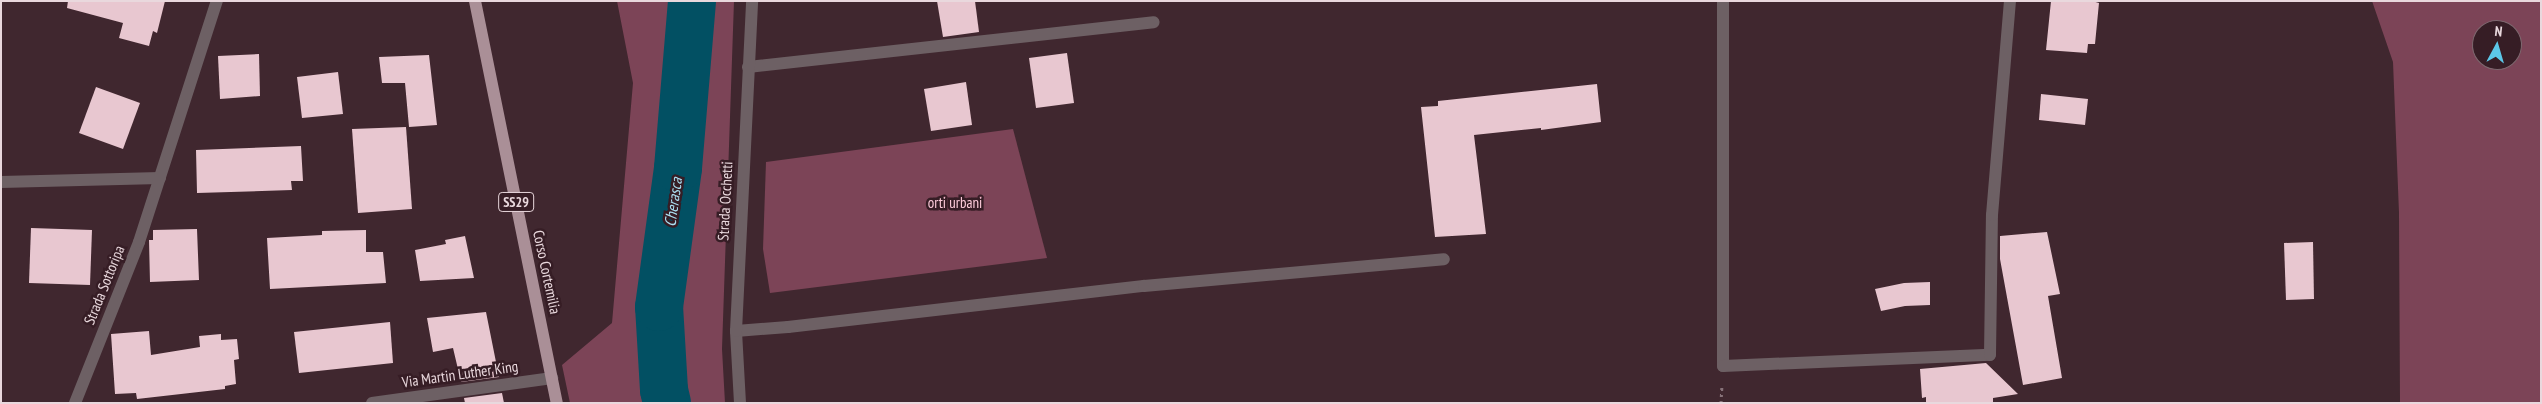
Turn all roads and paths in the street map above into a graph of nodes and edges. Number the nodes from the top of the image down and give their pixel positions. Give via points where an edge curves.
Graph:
1 (217, 1) edge
2 (475, 1) edge
3 (752, 1) edge
4 (1723, 1) edge
5 (2010, 1) edge
6 (1154, 22) dead end
7 (748, 67) junction
8 (160, 178) junction
9 (1, 182) edge
10 (1444, 259) dead end
11 (736, 331) junction
12 (552, 378) junction
13 (75, 403) edge
14 (372, 403) edge
15 (557, 403) edge
16 (740, 403) edge

1 - 8 street, Strada Sottoripa
2 - 12 main road, Corso Cortemilia / SS29
3 - 7 street, Strada Occhetti
4 - 5 street via 1722,366 1990,355 1992,215
6 - 7 street
7 - 11 street, Strada Occhetti
8 - 9 street
8 - 13 street, Strada Sottoripa via 139,242
10 - 11 street via 1144,286
11 - 16 street, Strada Occhetti
12 - 14 street, Via Martin Luther King
12 - 15 main road, Corso Cortemilia / SS29

